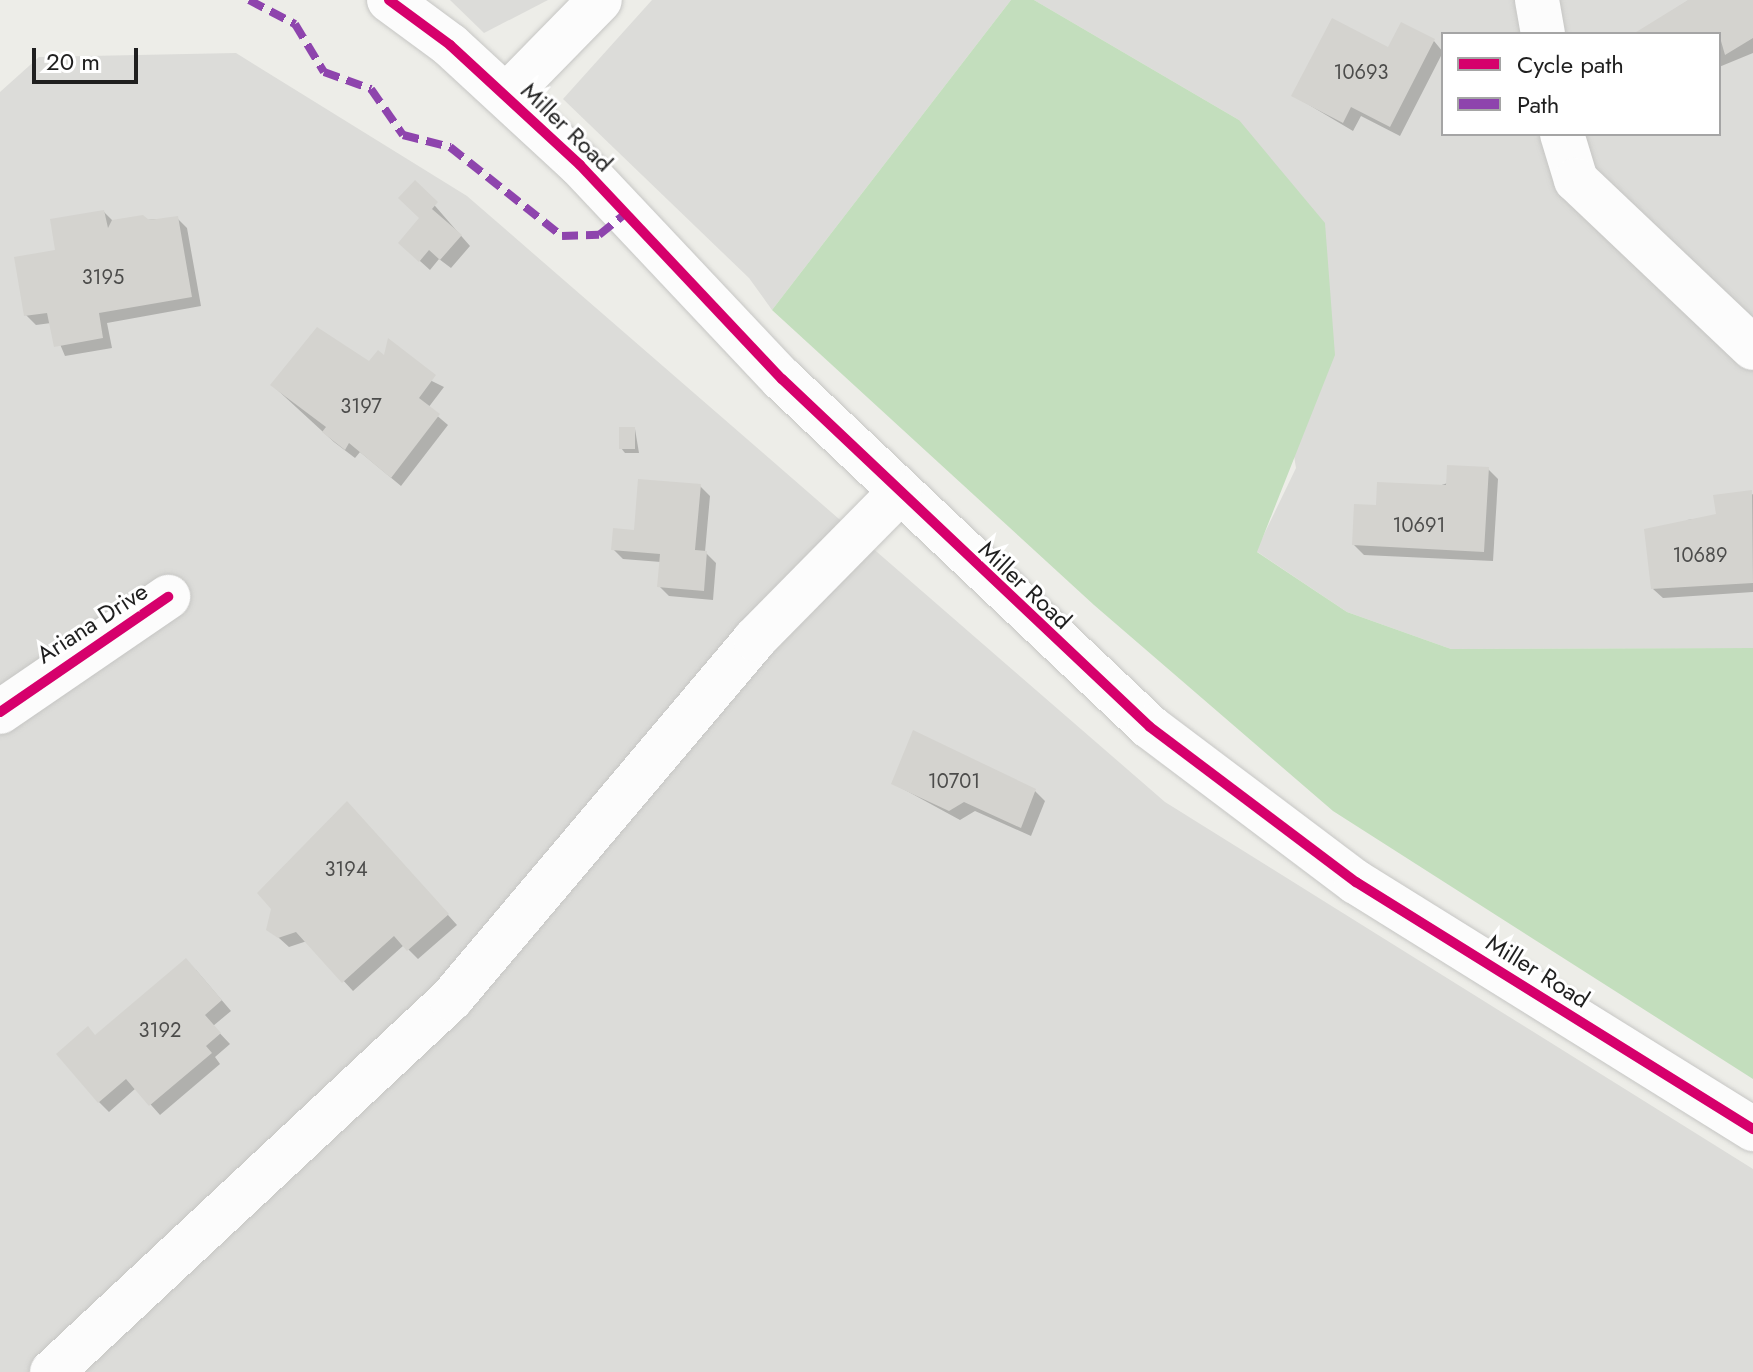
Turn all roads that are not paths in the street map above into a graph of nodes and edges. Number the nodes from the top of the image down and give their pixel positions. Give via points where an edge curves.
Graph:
1 (389, 0) edge
2 (600, 0) edge
3 (1537, 0) edge
4 (1543, 32) edge
5 (506, 96) junction
6 (1563, 136) edge
7 (1753, 348) edge
8 (899, 493) junction
9 (168, 597) dead end
10 (0, 712) edge
11 (1753, 1129) edge
12 (52, 1372) edge

1 - 5 street, Miller Road
2 - 5 street
3 - 4 street
5 - 8 street, Miller Road
6 - 7 street via 1576,180
8 - 11 street, Miller Road via 1150,727 1274,825
8 - 12 street via 755,639 451,999
9 - 10 street, Ariana Drive

